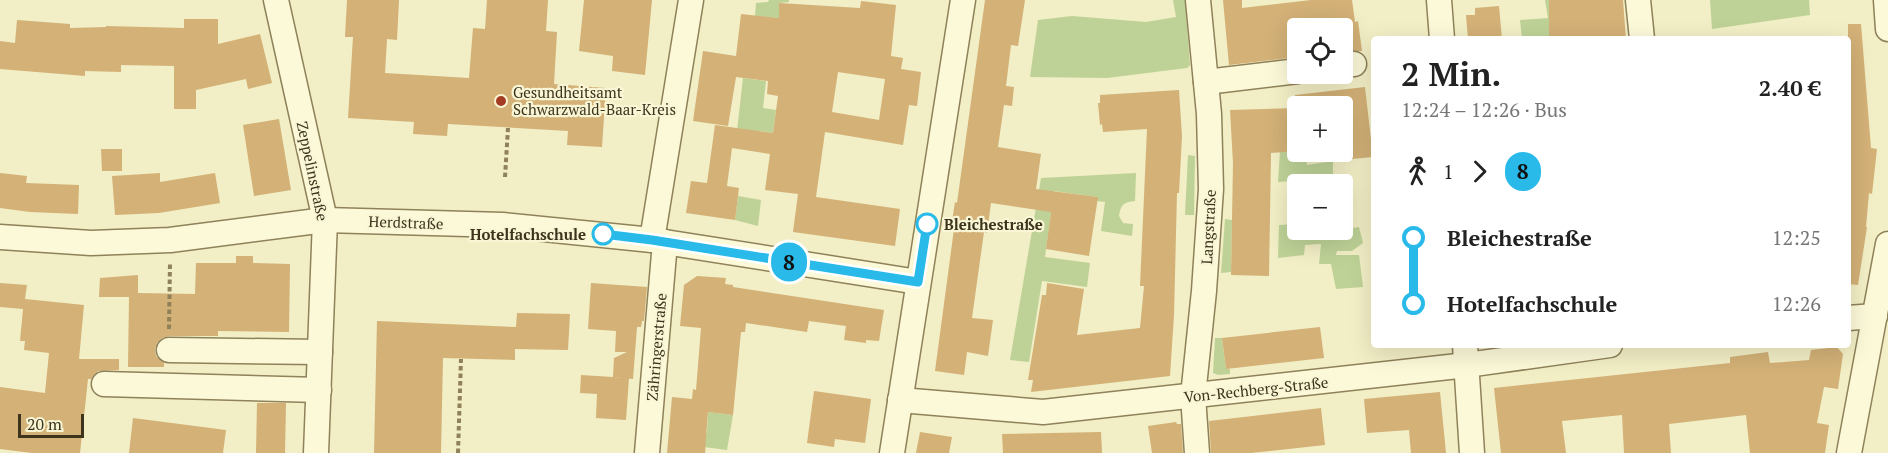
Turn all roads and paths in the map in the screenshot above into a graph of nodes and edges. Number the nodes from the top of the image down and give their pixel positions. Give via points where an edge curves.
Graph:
1 (276, 0) edge
2 (691, 0) edge
3 (963, 0) edge
4 (1198, 0) edge
5 (1438, 0) edge
6 (1638, 0) edge
7 (1886, 0) edge
8 (1888, 30) edge
9 (1442, 36) edge
10 (1642, 36) edge
11 (1287, 72) edge
12 (1206, 82) junction
13 (508, 128) dead end
14 (505, 177) dead end
15 (325, 220) junction
16 (0, 237) edge
17 (170, 240) junction
18 (658, 241) junction
19 (1888, 244) edge
20 (918, 282) junction
21 (1875, 316) junction
22 (1851, 318) edge
23 (1567, 348) edge
24 (170, 350) joint
25 (320, 352) junction
26 (1466, 355) edge
27 (461, 359) dead end
28 (104, 384) dead end
29 (319, 390) junction
30 (1193, 396) junction
31 (900, 400) junction
32 (316, 453) edge
33 (458, 453) edge
34 (647, 453) edge
35 (892, 453) edge
36 (1197, 453) edge
37 (1472, 453) edge
38 (1849, 453) edge

1 - 15 street, Zeppelinstraße
2 - 18 street, Zähringerstraße
3 - 20 street
4 - 12 street, Langstraße
5 - 9 street
6 - 10 street
7 - 8 street
11 - 12 street
12 - 30 street, Langstraße via 1211,189
13 - 14 path
15 - 17 street, Herdstraße
15 - 18 street, Herdstraße via 503,225
15 - 25 street, Zeppelinstraße
16 - 17 street, Herdstraße via 91,243
17 - 24 path
18 - 20 street, Herdstraße
18 - 34 street, Zähringerstraße
19 - 21 street
20 - 31 street
21 - 22 street
21 - 38 street
23 - 26 street, Von-Rechberg-Straße
24 - 25 street
25 - 29 street, Zeppelinstraße
26 - 30 street, Von-Rechberg-Straße
26 - 37 street
27 - 33 path
28 - 29 street
29 - 32 street, Zeppelinstraße
30 - 31 street, Von-Rechberg-Straße via 1043,412
30 - 36 street, Langstraße
31 - 35 street

